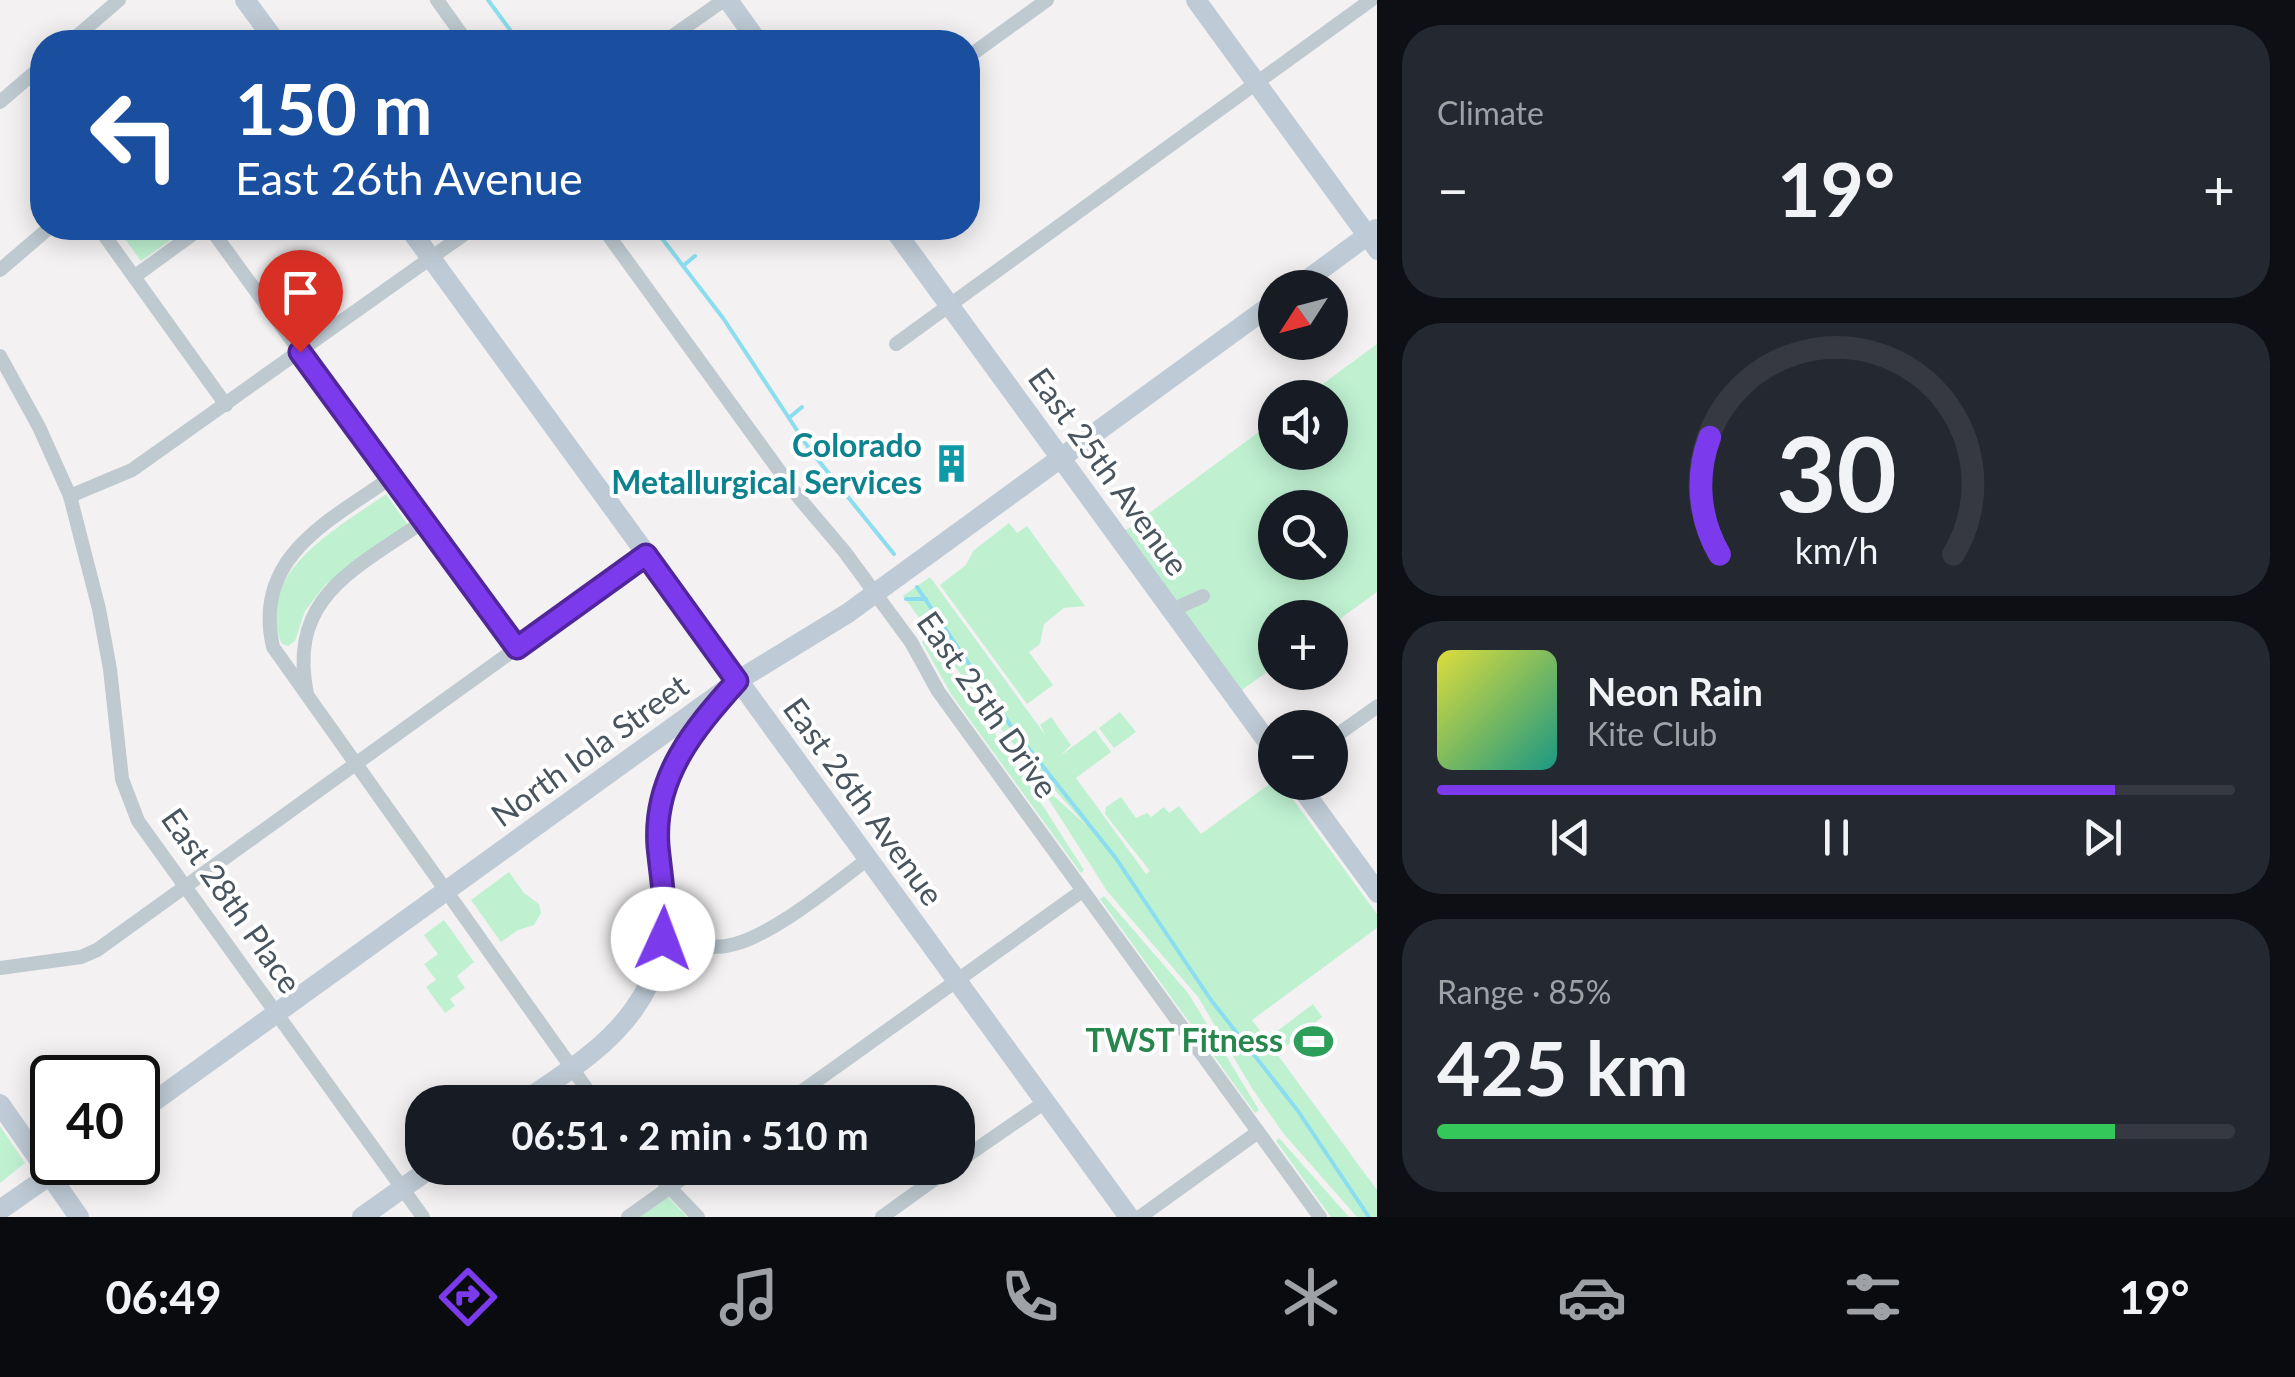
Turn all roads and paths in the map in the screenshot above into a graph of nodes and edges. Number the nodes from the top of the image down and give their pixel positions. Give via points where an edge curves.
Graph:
1 (119, 0) edge
2 (245, 0) edge
3 (437, 0) edge
4 (726, 0) edge
5 (1047, 0) edge
6 (1196, 0) edge
7 (1371, 0) edge
8 (85, 30) edge
9 (267, 30) edge
10 (459, 30) edge
11 (682, 30) edge
12 (749, 30) edge
13 (980, 48) edge
14 (30, 76) edge
15 (1256, 83) junction
16 (0, 102) edge
17 (1374, 238) edge
18 (35, 240) edge
19 (107, 240) edge
20 (185, 240) edge
21 (219, 240) edge
22 (417, 240) edge
23 (456, 240) edge
24 (612, 240) edge
25 (902, 240) edge
26 (430, 258) junction
27 (0, 270) edge
28 (1324, 270) edge
29 (134, 277) junction
30 (950, 305) junction
31 (1258, 314) edge
32 (896, 344) dead end
33 (300, 352) junction
34 (0, 356) edge
35 (226, 405) junction
36 (1060, 458) junction
37 (392, 477) junction
38 (70, 496) junction
39 (424, 521) junction
40 (646, 555) junction
41 (875, 593) junction
42 (1203, 596) dead end
43 (1172, 610) junction
44 (302, 646) junction
45 (273, 647) junction
46 (517, 648) junction
47 (737, 681) junction
48 (308, 700) junction
49 (1377, 707) edge
50 (1348, 727) edge
51 (1258, 729) edge
52 (355, 767) junction
53 (1310, 800) edge
54 (868, 858) junction
55 (186, 888) junction
56 (445, 892) junction
57 (1082, 892) junction
58 (1377, 892) edge
59 (663, 939) junction
60 (0, 968) edge
61 (956, 981) junction
62 (276, 1013) junction
63 (571, 1069) junction
64 (548, 1085) edge
65 (583, 1085) edge
66 (812, 1085) edge
67 (160, 1097) edge
68 (1045, 1102) junction
69 (0, 1104) edge
70 (1258, 1132) junction
71 (30, 1147) edge
72 (975, 1150) edge
73 (37, 1185) edge
74 (56, 1185) edge
75 (406, 1185) edge
76 (666, 1185) edge
77 (673, 1185) edge
78 (926, 1185) edge
79 (402, 1188) junction
80 (669, 1188) junction
81 (0, 1210) edge
82 (79, 1217) edge
83 (362, 1217) edge
84 (423, 1217) edge
85 (628, 1217) edge
86 (698, 1217) edge
87 (882, 1217) edge
88 (1129, 1217) edge
89 (1140, 1217) edge
90 (1320, 1217) edge

1 - 8 street
2 - 9 street
3 - 10 street
4 - 11 street
4 - 12 street
5 - 13 street
6 - 15 street
7 - 15 street
14 - 16 street
15 - 17 street
15 - 30 street
17 - 28 street
18 - 27 street
19 - 29 street
20 - 29 street
21 - 33 street
22 - 26 street, East 26th Avenue
23 - 26 street
24 - 41 street, East 25th Drive
25 - 30 street, East 25th Avenue
26 - 33 street
26 - 40 street, East 26th Avenue
29 - 35 street
30 - 32 street
30 - 36 street, East 25th Avenue
31 - 36 street, North Iola Street
33 - 35 street
33 - 37 street
34 - 38 street, East 28th Place
35 - 38 street via 132,470
36 - 41 street, North Iola Street
36 - 43 street, East 25th Avenue
37 - 39 street
37 - 45 street via 313,534 284,564 268,600
38 - 55 street, East 28th Place via 104,639 122,779 138,821
39 - 44 street via 325,596
39 - 46 street
40 - 46 street
40 - 47 street, East 26th Avenue
41 - 47 street, North Iola Street
41 - 57 street, East 25th Drive
42 - 43 street
43 - 51 street, East 25th Avenue
44 - 45 street
44 - 48 street
45 - 48 street
46 - 52 street
47 - 54 street, East 26th Avenue
47 - 56 street, North Iola Street
47 - 59 street via 682,748 663,793
48 - 52 street
49 - 50 street
52 - 55 street
52 - 56 street
53 - 58 street
54 - 59 street via 744,942 701,946
54 - 61 street, East 26th Avenue
55 - 60 street via 81,957
55 - 62 street, East 28th Place
56 - 62 street, North Iola Street
56 - 63 street
57 - 61 street
57 - 70 street, East 25th Drive
59 - 63 street via 635,1008
61 - 66 street
61 - 68 street, East 26th Avenue
62 - 67 street, North Iola Street
62 - 79 street, East 28th Place
63 - 64 street
63 - 65 street
68 - 72 street
68 - 88 street, East 26th Avenue
69 - 71 street
70 - 89 street
70 - 90 street, East 25th Drive
73 - 81 street
74 - 82 street
75 - 79 street
76 - 80 street
77 - 80 street
78 - 87 street
79 - 83 street
79 - 84 street, East 28th Place
80 - 85 street
80 - 86 street

